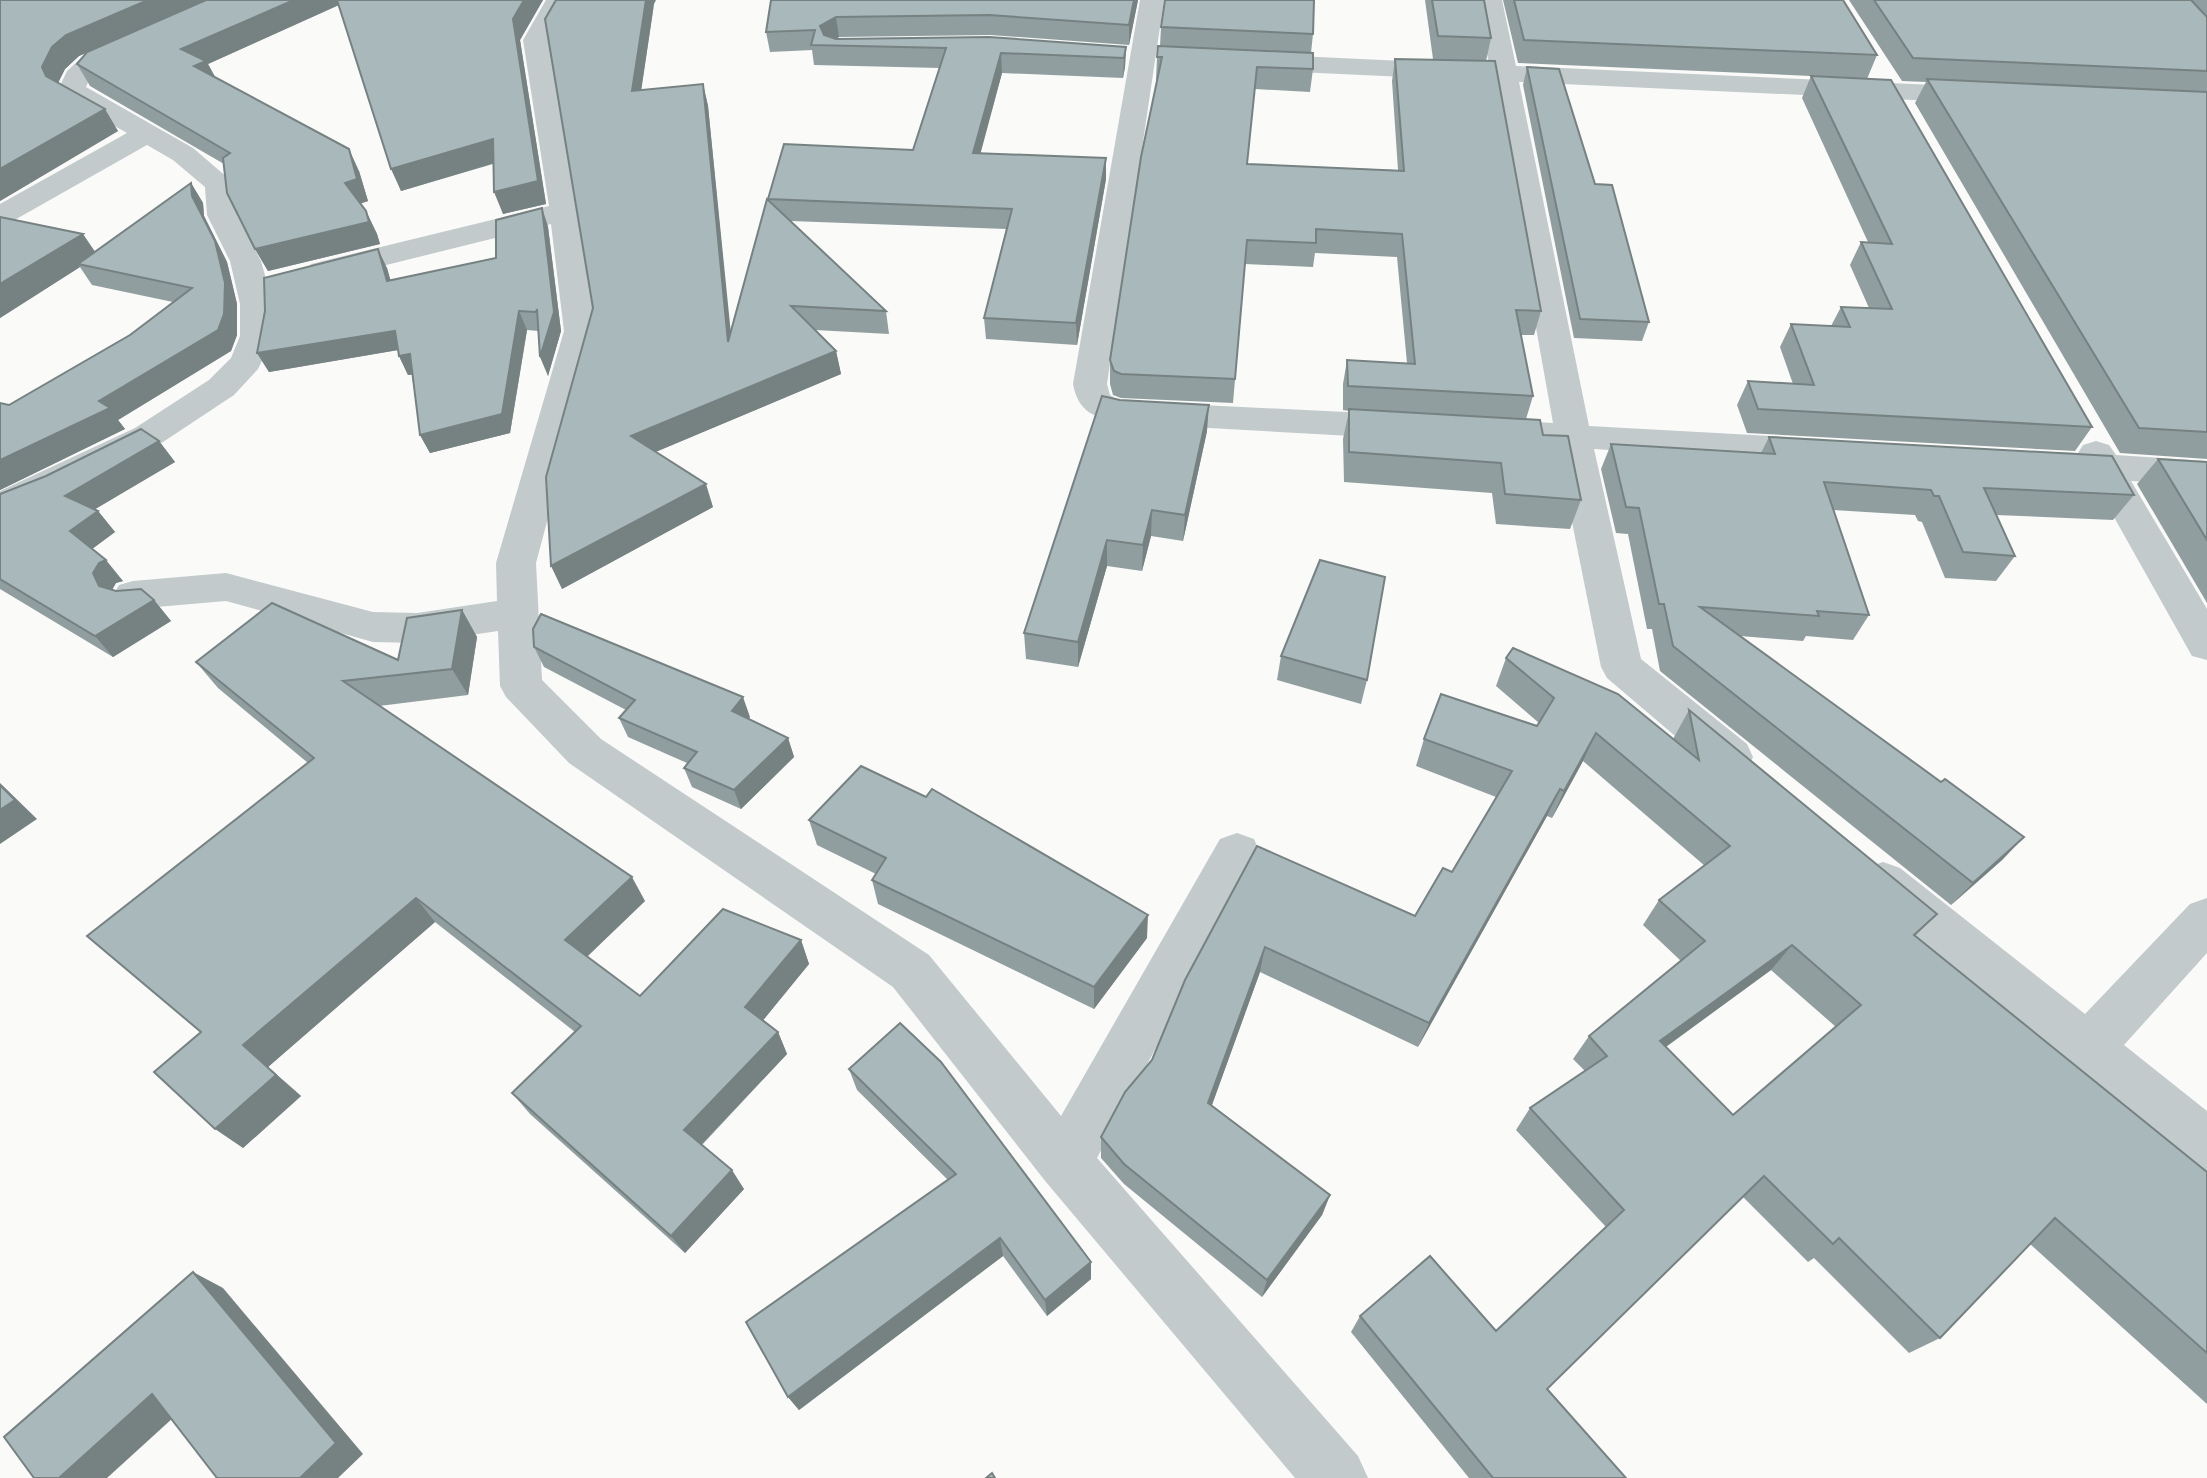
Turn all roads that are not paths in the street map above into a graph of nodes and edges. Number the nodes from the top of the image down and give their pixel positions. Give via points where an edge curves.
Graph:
1 (235, 0) edge
2 (558, 0) edge
3 (1152, 0) edge
4 (1490, 0) edge
5 (1221, 60) edge
6 (1504, 73) junction
7 (2002, 96) edge
8 (146, 134) junction
9 (565, 211) junction
10 (0, 216) edge
11 (278, 282) junction
12 (2080, 425) edge
13 (1573, 436) junction
14 (1854, 452) edge
15 (2025, 462) edge
16 (2103, 467) junction
17 (2207, 473) edge
18 (0, 506) edge
19 (133, 595) edge
20 (518, 613) junction
21 (2207, 645) edge
22 (1756, 778) edge
23 (1237, 853) dead end
24 (1854, 858) edge
25 (2207, 919) edge
26 (2086, 1050) junction
27 (2207, 1145) edge
28 (1065, 1163) junction
29 (1336, 1478) edge

1 - 8 street via 89,65 76,77 72,90
2 - 9 street via 536,40
3 - 13 street via 1090,384 1092,399 1101,408 1120,412
4 - 6 street
5 - 6 street
6 - 7 street
6 - 13 street
8 - 10 street
8 - 11 street via 183,154 220,184 222,217 242,251
9 - 11 street
9 - 20 street via 581,331 516,563
11 - 18 street via 250,360 231,381 182,417
12 - 16 street
13 - 14 street
13 - 22 street via 1622,667
15 - 16 street
16 - 17 street
16 - 21 street
19 - 20 street via 226,587 373,627 417,628
20 - 28 street via 521,686 585,751 911,971
23 - 28 street
24 - 26 street
25 - 26 street
26 - 27 street
28 - 29 street

